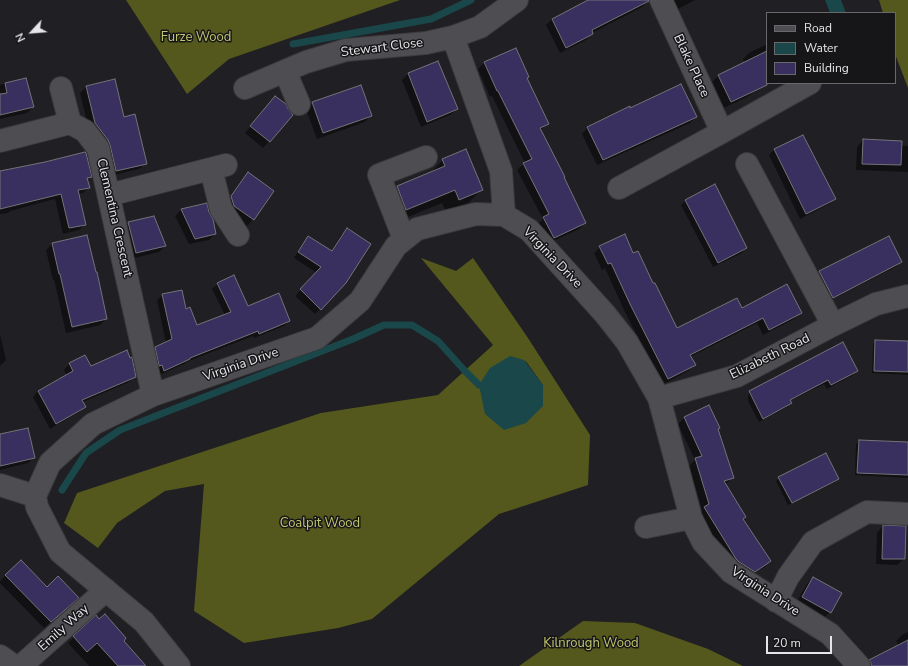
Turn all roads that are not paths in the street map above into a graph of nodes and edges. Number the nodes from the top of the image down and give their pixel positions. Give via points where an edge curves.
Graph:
1 (516, 0) edge
2 (660, 0) edge
3 (453, 38) junction
4 (285, 71) junction
5 (808, 84) edge
6 (61, 88) dead end
7 (245, 88) dead end
8 (299, 104) dead end
9 (70, 123) junction
10 (722, 132) junction
11 (0, 142) edge
12 (426, 157) dead end
13 (747, 164) dead end
14 (619, 188) dead end
15 (109, 195) junction
16 (504, 215) junction
17 (238, 234) dead end
18 (404, 239) junction
19 (908, 296) edge
20 (833, 325) junction
21 (153, 395) junction
22 (660, 398) junction
23 (0, 485) edge
24 (35, 496) junction
25 (908, 514) edge
26 (691, 518) junction
27 (646, 527) dead end
28 (106, 590) junction
29 (776, 601) junction
30 (0, 656) edge
31 (14, 666) edge
32 (22, 666) edge
33 (178, 666) edge
34 (859, 666) edge

1 - 3 street, Stewart Close via 480,27
2 - 10 street, Blake Place
3 - 4 street, Stewart Close via 346,50
3 - 16 street via 501,172
4 - 7 street, Stewart Close
4 - 8 street
5 - 10 street
6 - 9 street
9 - 11 street
9 - 15 street, Clementina Crescent via 85,131 98,148
10 - 14 street
12 - 18 street via 379,175
13 - 20 street
15 - 17 street via 218,167 221,209
15 - 21 street, Clementina Crescent
16 - 18 street, Virginia Drive via 476,214 417,229
16 - 22 street, Virginia Drive via 529,230 605,314 627,342
18 - 21 street, Virginia Drive via 396,246 360,301 317,338
19 - 20 street, Elizabeth Road via 876,304
20 - 22 street, Elizabeth Road via 737,376
21 - 24 street, Virginia Drive via 93,424 50,463
22 - 26 street, Virginia Drive
23 - 24 street
24 - 28 street via 37,507 60,552
25 - 29 street via 867,512 813,542 788,577
26 - 27 street
26 - 29 street, Virginia Drive via 704,542 731,572
28 - 32 street, Emily Way
28 - 33 street via 144,622
29 - 34 street, Virginia Drive via 830,634
30 - 31 street

